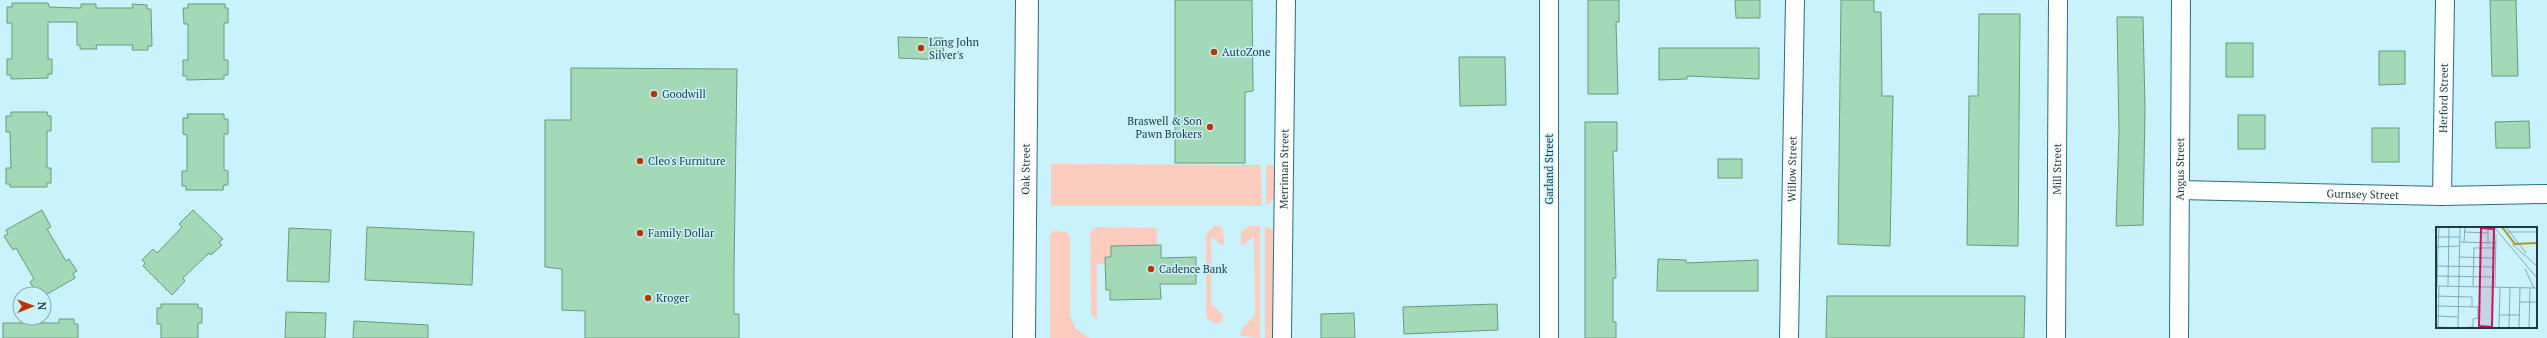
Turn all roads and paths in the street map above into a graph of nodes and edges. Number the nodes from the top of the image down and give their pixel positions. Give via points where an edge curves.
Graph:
1 (1027, 0) edge
2 (1286, 0) edge
3 (1549, 0) edge
4 (1795, 0) edge
5 (2058, 0) edge
6 (2181, 0) edge
7 (2445, 0) edge
8 (2180, 190) junction
9 (2547, 194) edge
10 (2442, 196) junction
11 (1024, 338) edge
12 (1282, 338) edge
13 (1548, 338) edge
14 (1789, 338) edge
15 (2056, 338) edge
16 (2179, 338) edge

1 - 11 highway, Oak Street
2 - 12 street, Merriman Street
3 - 13 street, Garland Street
4 - 14 street, Willow Street
5 - 15 street, Mill Street
6 - 8 street, Angus Street
7 - 10 street, Herford Street
8 - 10 street, Gurnsey Street
8 - 16 street, Angus Street
9 - 10 street, Gurnsey Street

